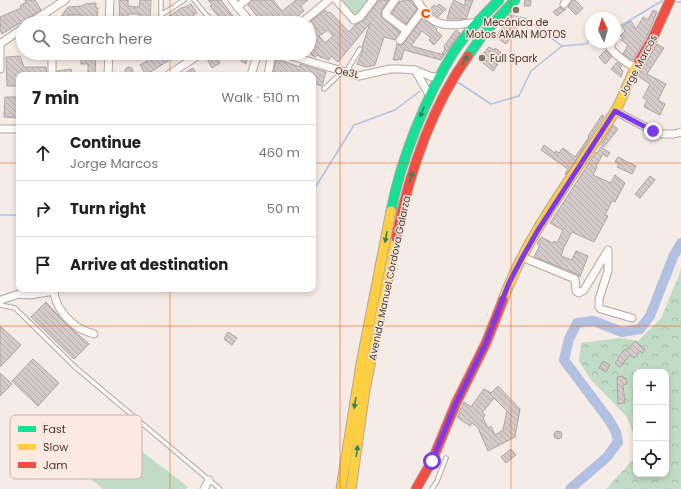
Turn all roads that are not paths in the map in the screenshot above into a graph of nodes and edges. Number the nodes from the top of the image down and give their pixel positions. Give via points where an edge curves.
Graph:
1 (65, 0) edge
2 (110, 0) edge
3 (161, 0) edge
4 (184, 0) edge
5 (194, 0) edge
6 (232, 0) edge
7 (246, 0) edge
8 (330, 0) edge
9 (336, 0) edge
10 (373, 0) edge
11 (395, 0) edge
12 (417, 0) edge
13 (498, 0) edge
14 (515, 0) edge
15 (670, 0) edge
16 (238, 7) junction
17 (53, 8) junction
18 (423, 9) junction
19 (41, 16) edge
20 (52, 16) edge
21 (109, 16) edge
22 (208, 16) edge
23 (245, 16) edge
24 (310, 16) edge
25 (477, 22) junction
26 (407, 31) junction
27 (16, 33) edge
28 (400, 40) dead end
29 (0, 44) edge
30 (610, 48) edge
31 (360, 49) dead end
32 (52, 60) edge
33 (109, 60) edge
34 (191, 60) edge
35 (256, 60) edge
36 (271, 60) edge
37 (303, 60) edge
38 (179, 68) junction
39 (635, 68) junction
40 (0, 69) edge
41 (415, 70) junction
42 (52, 72) edge
43 (108, 72) edge
44 (173, 72) edge
45 (181, 72) edge
46 (252, 72) edge
47 (269, 72) edge
48 (343, 73) junction
49 (440, 76) junction
50 (324, 89) dead end
51 (430, 96) junction
52 (615, 111) junction
53 (0, 129) edge
54 (16, 129) edge
55 (681, 132) edge
56 (522, 258) junction
57 (48, 292) edge
58 (54, 292) edge
59 (0, 304) edge
60 (632, 318) dead end
61 (94, 334) dead end
62 (361, 364) junction
63 (371, 366) junction
64 (132, 415) edge
65 (142, 424) edge
66 (446, 458) dead end
67 (209, 480) junction
68 (204, 489) edge
69 (220, 489) edge
70 (341, 489) edge
71 (351, 489) edge
72 (416, 489) edge
73 (432, 489) edge

1 - 17 street
2 - 21 street
3 - 4 lane via 161,14
5 - 22 lane
6 - 16 street
7 - 16 street
8 - 24 street
9 - 10 street via 354,20 360,17
11 - 26 street via 386,15
12 - 18 street
13 - 25 main road, Avenida Manuel Córdova Galarza
63 -> 14 main road, Avenida Manuel Córdova Galarza via 393,246 404,198 422,142 440,102 466,58 498,16
15 - 39 main road, Jorge Marcos via 651,42
16 - 23 street
17 - 19 street
17 - 20 street
18 - 25 street via 430,18 440,24
18 - 26 street
25 - 49 main road, Avenida Manuel Córdova Galarza via 454,52
26 - 28 street
27 - 29 street
29 - 40 street
30 - 39 street
31 - 48 lane
32 - 42 street
33 - 43 street
34 - 38 street
35 - 46 street
36 - 47 street
37 - 48 street, Oe3L
38 - 44 street
38 - 45 street
39 - 52 main road, Jorge Marcos
41 - 48 street, Oe3L via 401,68 359,76
41 - 49 street, Oe3L via 432,77
41 - 51 street
48 - 50 lane
49 - 51 main road, Avenida Manuel Córdova Galarza
51 -> 62 main road, Avenida Manuel Córdova Galarza via 394,194
52 - 55 street via 662,134
52 - 56 main road, Jorge Marcos
53 - 54 street
56 - 60 street via 575,279 576,291 579,293 584,290 608,250 608,271 598,307
56 - 72 main road, Jorge Marcos via 432,461
57 - 59 street via 9,296 1,300
58 - 61 street via 55,300 70,321
59 - 64 lane via 15,308 75,367
62 - 63 main road
62 -> 70 main road, Avenida Manuel Córdova Galarza
71 -> 63 main road, Avenida Manuel Córdova Galarza
65 - 67 lane
66 - 73 lane
67 - 68 street
67 - 69 lane

